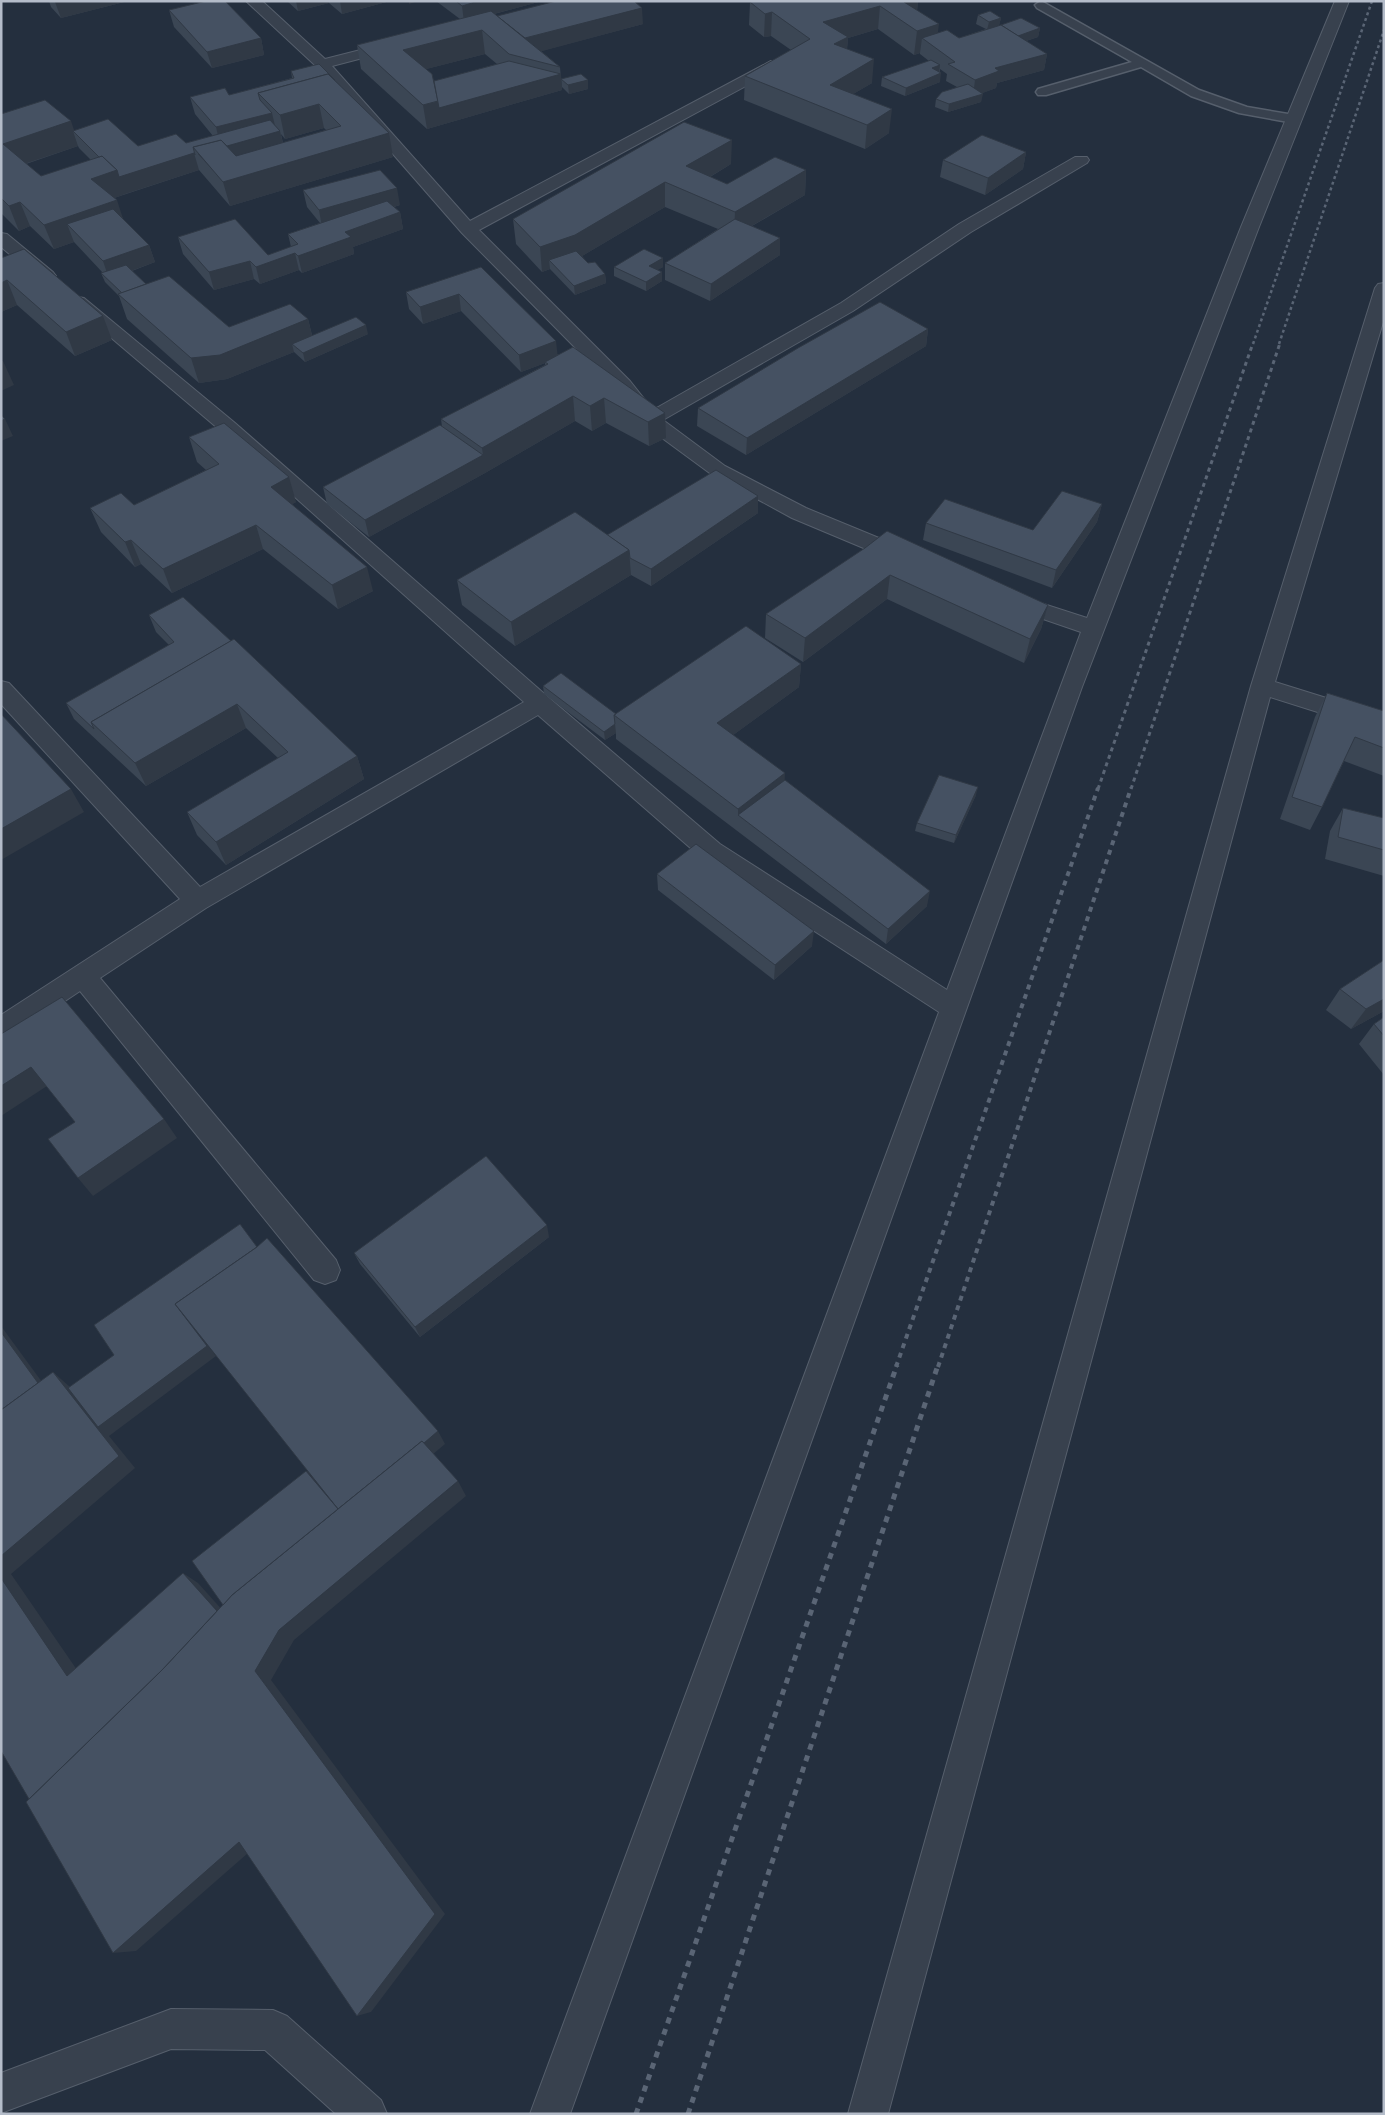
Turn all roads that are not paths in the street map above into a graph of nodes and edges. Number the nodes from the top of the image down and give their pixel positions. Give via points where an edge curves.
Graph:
1 (253, 1) edge
2 (1342, 1) edge
3 (1041, 5) dead end
4 (406, 42) edge
5 (1142, 62) junction
6 (322, 64) junction
7 (776, 64) edge
8 (1042, 92) dead end
9 (1294, 119) junction
10 (1081, 160) dead end
11 (468, 229) junction
12 (1, 238) edge
13 (1384, 288) edge
14 (650, 420) junction
15 (922, 564) edge
16 (992, 592) edge
17 (1094, 628) junction
18 (1262, 686) junction
19 (1, 689) edge
20 (540, 702) junction
21 (1384, 725) edge
22 (197, 901) junction
23 (83, 976) junction
24 (955, 1009) junction
25 (1, 1029) edge
26 (325, 1270) dead end
27 (1, 2093) edge
28 (367, 2114) edge
29 (550, 2114) edge
30 (868, 2114) edge

1 - 6 street
2 - 9 street
3 - 5 lane
4 - 6 street
5 - 8 lane
5 - 9 lane via 1195,93 1244,110
6 - 11 street
7 - 11 street
9 - 17 street
10 - 14 street via 965,228 847,307
11 - 14 street via 623,385
12 - 20 street via 228,427
13 - 18 street
14 - 15 street via 718,470 799,513
16 - 17 street
17 - 24 street
18 - 21 street
18 - 30 street
19 - 22 street
20 - 22 street
20 - 24 street via 711,851
22 - 23 street
23 - 25 street
23 - 26 street
24 - 29 street
27 - 28 street via 171,2029 273,2030

